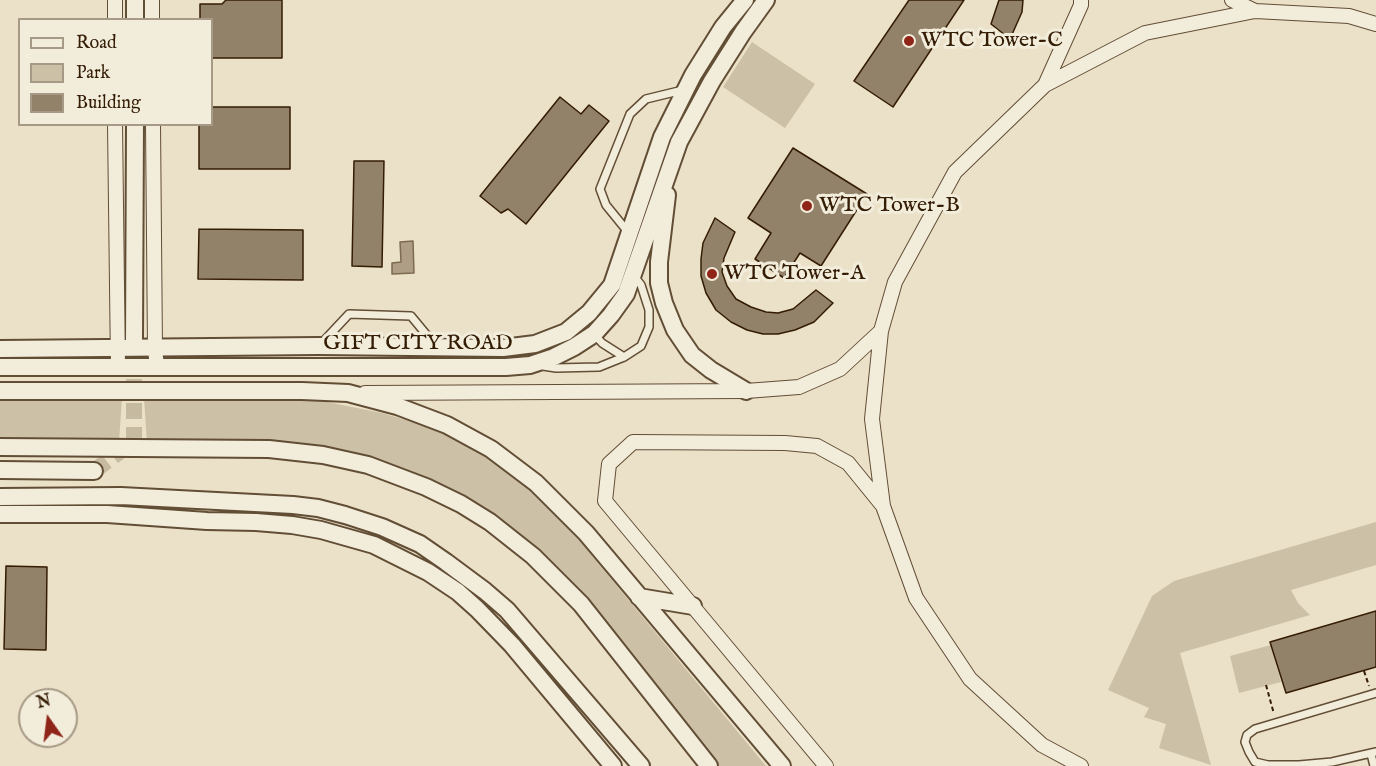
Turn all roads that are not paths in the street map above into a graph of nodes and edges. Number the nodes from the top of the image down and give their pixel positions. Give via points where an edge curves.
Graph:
1 (114, 0) edge
2 (135, 0) edge
3 (152, 0) edge
4 (745, 0) edge
5 (766, 0) edge
6 (1081, 0) edge
7 (1232, 0) edge
8 (1255, 11) junction
9 (115, 18) edge
10 (135, 18) edge
11 (152, 18) edge
12 (1376, 24) edge
13 (1045, 85) junction
14 (686, 90) junction
15 (115, 126) edge
16 (135, 126) edge
17 (153, 126) edge
18 (664, 183) junction
19 (630, 234) junction
20 (633, 274) junction
21 (882, 331) junction
22 (594, 334) junction
23 (134, 341) tunnel mouth
24 (318, 346) junction
25 (437, 347) junction
26 (0, 349) edge
27 (117, 349) junction
28 (155, 349) junction
29 (624, 357) junction
30 (530, 365) junction
31 (0, 367) edge
32 (118, 367) junction
33 (157, 367) junction
34 (746, 391) junction
35 (0, 392) edge
36 (348, 393) junction
37 (0, 447) edge
38 (0, 470) edge
39 (94, 471) tunnel mouth
40 (0, 497) edge
41 (883, 506) junction
42 (0, 514) edge
43 (639, 597) junction
44 (693, 606) junction
45 (1374, 694) edge
46 (1374, 753) edge
47 (613, 766) edge
48 (641, 766) edge
49 (709, 766) edge
50 (782, 766) edge
51 (826, 766) edge
52 (1081, 766) edge
53 (1374, 766) edge

1 - 9 street
2 - 10 street
3 - 11 street
4 - 14 street, GIFT CITY ROAD via 723,27
5 - 18 street, GIFT CITY ROAD via 712,81 679,142
6 - 13 street
7 - 8 street
8 - 12 street via 1349,16
8 - 13 street via 1145,33
13 - 21 street via 955,172 895,282
14 - 19 street, GIFT CITY ROAD via 662,137
14 - 19 lane via 646,99 630,114 600,189 606,206
15 - 27 street
16 - 23 street
17 - 28 street
18 - 20 street, GIFT CITY ROAD
18 - 34 street via 667,195 658,272 664,303 675,330 692,355
19 - 25 street, GIFT CITY ROAD via 612,285 589,313 566,332 535,344 503,348
20 - 22 street, GIFT CITY ROAD via 626,294
20 - 29 lane via 649,310 649,327 641,346
21 - 34 street via 840,369 799,387
21 - 41 street via 872,419
22 - 29 lane
22 - 30 street, GIFT CITY ROAD via 554,357
24 - 25 street, GIFT CITY ROAD
24 - 25 lane via 349,314 411,316
24 - 28 street, GIFT CITY ROAD
26 - 27 street, GIFT CITY ROAD
27 - 28 street, GIFT CITY ROAD
27 - 32 street
28 - 33 street
29 - 30 lane via 599,367
30 - 33 street, GIFT CITY ROAD
31 - 32 street, GIFT CITY ROAD
32 - 33 street, GIFT CITY ROAD
34 - 36 street
35 - 36 street
36 - 43 street via 447,425 492,449 536,483 586,533
37 - 49 street via 269,449 368,465 426,487 490,522 533,556 581,604
38 - 39 street
40 - 48 street via 121,496 293,505 345,514 382,528 420,544 507,610
41 - 44 street via 848,463 817,446 785,442 633,442 609,464 605,501
41 - 52 street via 916,598 970,679 1042,745
42 - 47 street via 107,514 292,525 374,545 428,572 477,609
43 - 44 street
43 - 50 street
44 - 51 street
45 - 46 lane via 1255,729 1245,742 1255,762 1268,765 1332,762
46 - 53 lane

